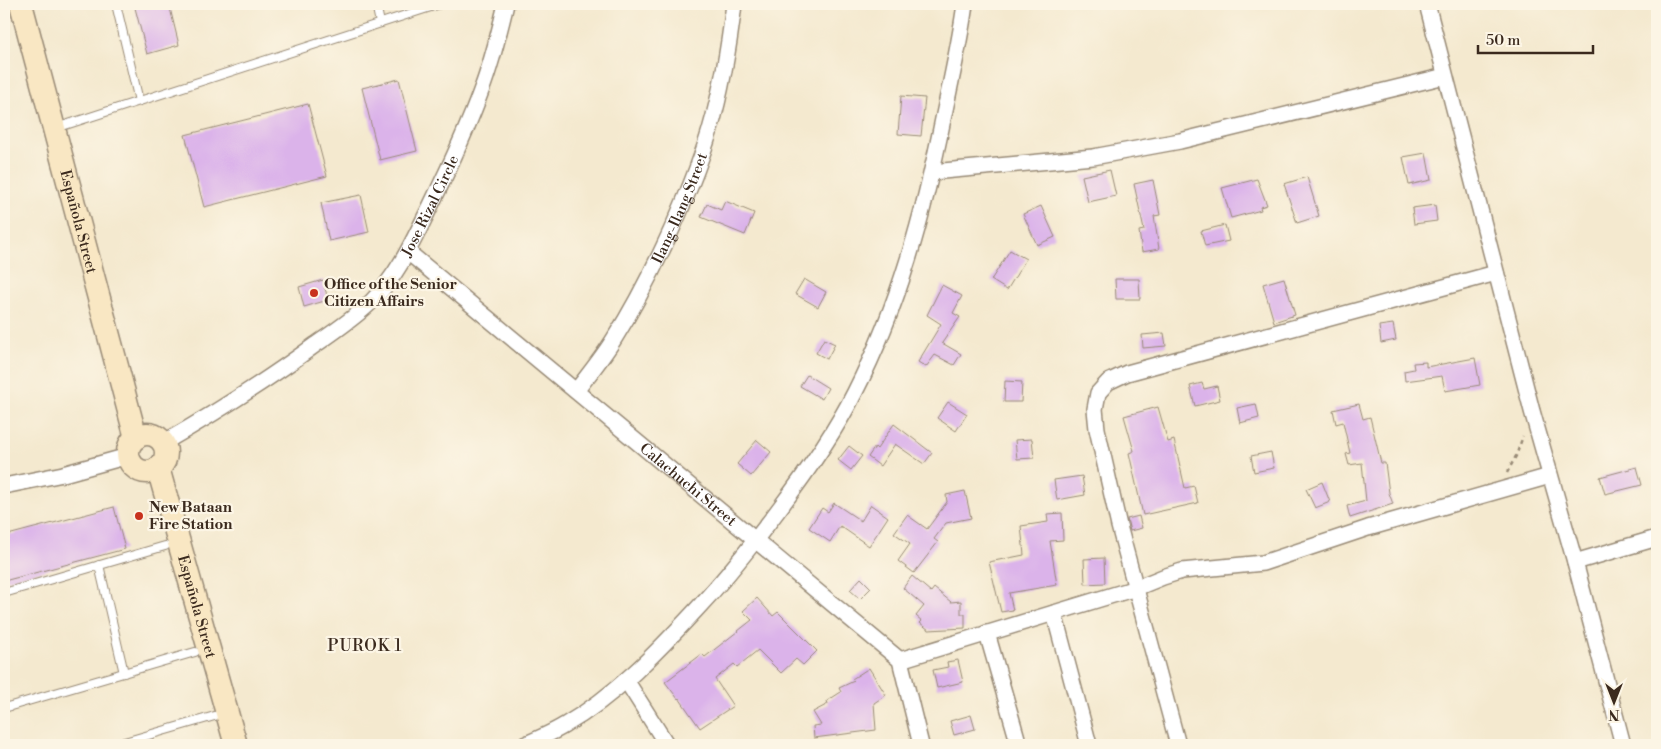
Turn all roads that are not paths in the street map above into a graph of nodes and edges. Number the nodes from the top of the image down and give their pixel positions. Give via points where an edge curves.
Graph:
1 (21, 4) edge
2 (36, 4) edge
3 (116, 4) edge
4 (376, 4) edge
5 (440, 4) edge
6 (506, 4) edge
7 (734, 4) edge
8 (965, 4) edge
9 (1427, 4) edge
10 (380, 23) junction
11 (1445, 76) junction
12 (139, 102) junction
13 (60, 126) junction
14 (932, 172) junction
15 (408, 252) junction
16 (1496, 273) junction
17 (576, 391) junction
18 (144, 443) junction
19 (152, 470) junction
20 (1550, 476) junction
21 (4, 486) edge
22 (1657, 538) edge
23 (756, 540) junction
24 (165, 546) junction
25 (1575, 562) junction
26 (99, 565) junction
27 (1136, 588) junction
28 (4, 592) edge
29 (1054, 613) junction
30 (987, 633) junction
31 (196, 652) junction
32 (900, 660) junction
33 (124, 673) junction
34 (626, 680) junction
35 (4, 708) edge
36 (220, 715) junction
37 (114, 745) edge
38 (222, 745) edge
39 (236, 745) edge
40 (524, 745) edge
41 (667, 745) edge
42 (920, 745) edge
43 (1019, 745) edge
44 (1088, 745) edge
45 (1178, 745) edge
46 (1622, 745) edge

1 - 13 street, Española Street
2 - 13 street, Española Street
3 - 12 lane
4 - 10 lane
5 - 10 lane
6 - 15 street, Jose Rizal Circle via 482,90
7 - 17 street, Ilang-Ilang Street via 720,89 695,176 633,309
8 - 14 street
9 - 11 street
10 - 12 lane
11 - 14 street via 1180,141 1092,157
11 - 16 street
12 - 13 lane
13 - 18 street, Española Street
14 - 23 street via 900,287 881,338 854,394 813,464
15 - 17 street, Calachuchi Street
15 - 18 street, Jose Rizal Circle via 372,302 345,324 213,414
16 - 20 street
16 - 27 street via 1127,373 1108,382 1098,394 1095,409 1097,430
17 - 23 street, Calachuchi Street
18 - 19 street via 134,467
18 - 19 street via 166,454 162,464
18 - 21 street, Jose Rizal Circle via 63,474
19 - 24 street, Española Street
19 - 36 street, Española Street
20 - 25 street
20 - 27 street via 1368,528 1263,563 1182,571
22 - 25 street
23 - 32 street, Calachuchi Street
23 - 34 street via 711,594
24 - 26 lane
24 - 31 street, Española Street
25 - 46 street
26 - 28 lane
26 - 33 lane
27 - 29 street
27 - 45 street
29 - 30 street
29 - 44 street
30 - 32 street
30 - 43 street
31 - 33 lane
31 - 36 street, Española Street
32 - 42 street
33 - 35 lane
34 - 40 street via 564,726
34 - 41 street
36 - 37 lane
36 - 38 street, Española Street
36 - 39 street, Española Street

